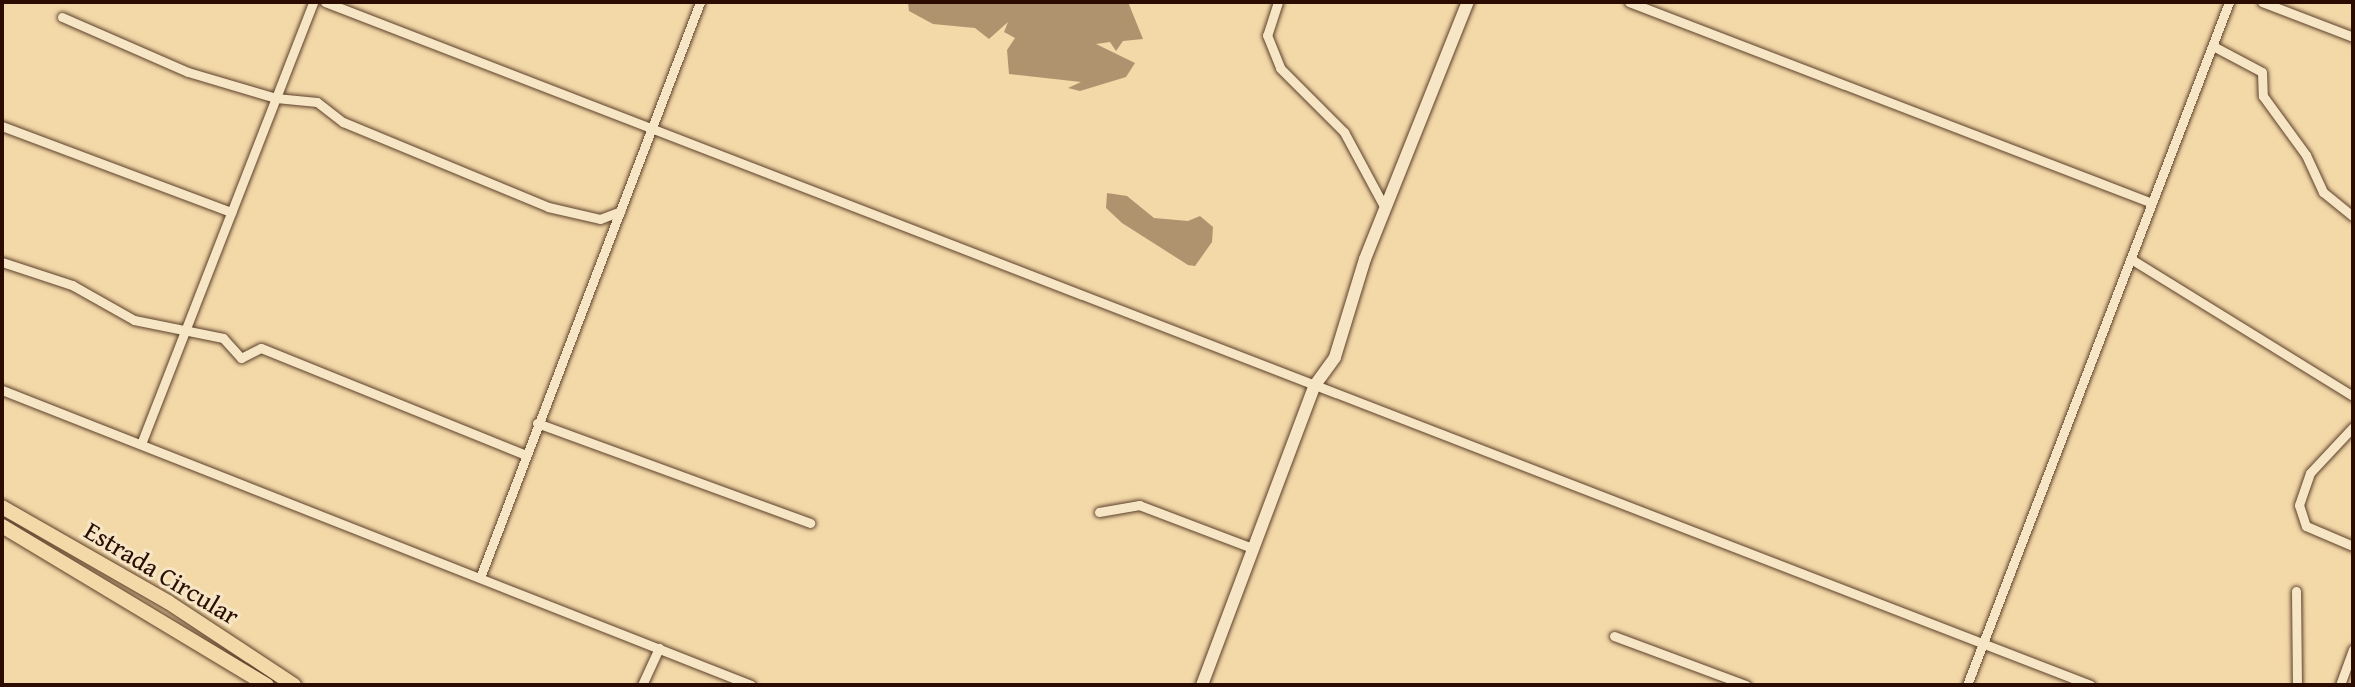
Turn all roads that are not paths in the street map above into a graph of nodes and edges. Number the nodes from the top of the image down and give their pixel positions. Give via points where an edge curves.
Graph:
1 (313, 2) edge
2 (325, 2) edge
3 (700, 2) edge
4 (1278, 2) edge
5 (1468, 2) edge
6 (1629, 2) edge
7 (2229, 2) edge
8 (2262, 2) edge
9 (62, 17) dead end
10 (2353, 37) edge
11 (2213, 46) junction
12 (276, 98) junction
13 (638, 121) junction
14 (653, 125) junction
15 (2, 126) edge
16 (647, 145) junction
17 (2152, 203) junction
18 (1385, 208) junction
19 (621, 211) junction
20 (231, 212) junction
21 (2353, 216) edge
22 (2131, 259) junction
23 (2, 262) edge
24 (185, 330) junction
25 (1315, 385) junction
26 (2, 390) edge
27 (2353, 396) edge
28 (537, 423) junction
29 (2353, 427) edge
30 (141, 444) junction
31 (523, 454) junction
32 (2, 507) edge
33 (1099, 512) dead end
34 (810, 523) dead end
35 (2, 526) edge
36 (2353, 546) edge
37 (1252, 548) junction
38 (481, 575) junction
39 (2296, 591) dead end
40 (1614, 636) dead end
41 (1983, 643) junction
42 (659, 648) junction
43 (2353, 649) edge
44 (267, 685) edge
45 (294, 685) edge
46 (642, 685) edge
47 (751, 685) edge
48 (1202, 685) edge
49 (1746, 685) edge
50 (1967, 685) edge
51 (2090, 685) edge
52 (2297, 685) edge
53 (2340, 685) edge

1 - 12 street
2 - 13 street
3 - 14 street
4 - 18 street via 1267,35 1280,68 1344,132
5 - 18 street
6 - 17 street
7 - 11 street
8 - 10 street
9 - 12 street via 188,72
11 - 17 street
11 - 21 street via 2262,72 2263,96 2306,155 2323,192
12 - 19 street via 317,102 343,122 548,207 600,219
12 - 20 street
13 - 14 street
13 - 16 street
14 - 16 street
14 - 25 street
15 - 20 street
16 - 19 street
17 - 22 street
18 - 25 street via 1335,357
19 - 28 street
20 - 24 street
22 - 27 street
22 - 41 street
23 - 24 street via 72,285 134,320
24 - 30 street
24 - 31 street via 223,338 241,358 261,348
25 - 37 street
25 - 41 street
26 - 30 street
28 - 31 street
28 - 34 street
29 - 36 street via 2310,473 2299,505 2306,526
30 - 38 street
31 - 38 street
32 - 45 main road, Estrada Circular via 168,602
33 - 37 street via 1139,505
35 - 44 main road, Estrada Circular
37 - 48 street
38 - 42 street
39 - 52 street
40 - 49 street
41 - 50 street
41 - 51 street
42 - 46 street
42 - 47 street
43 - 53 street

